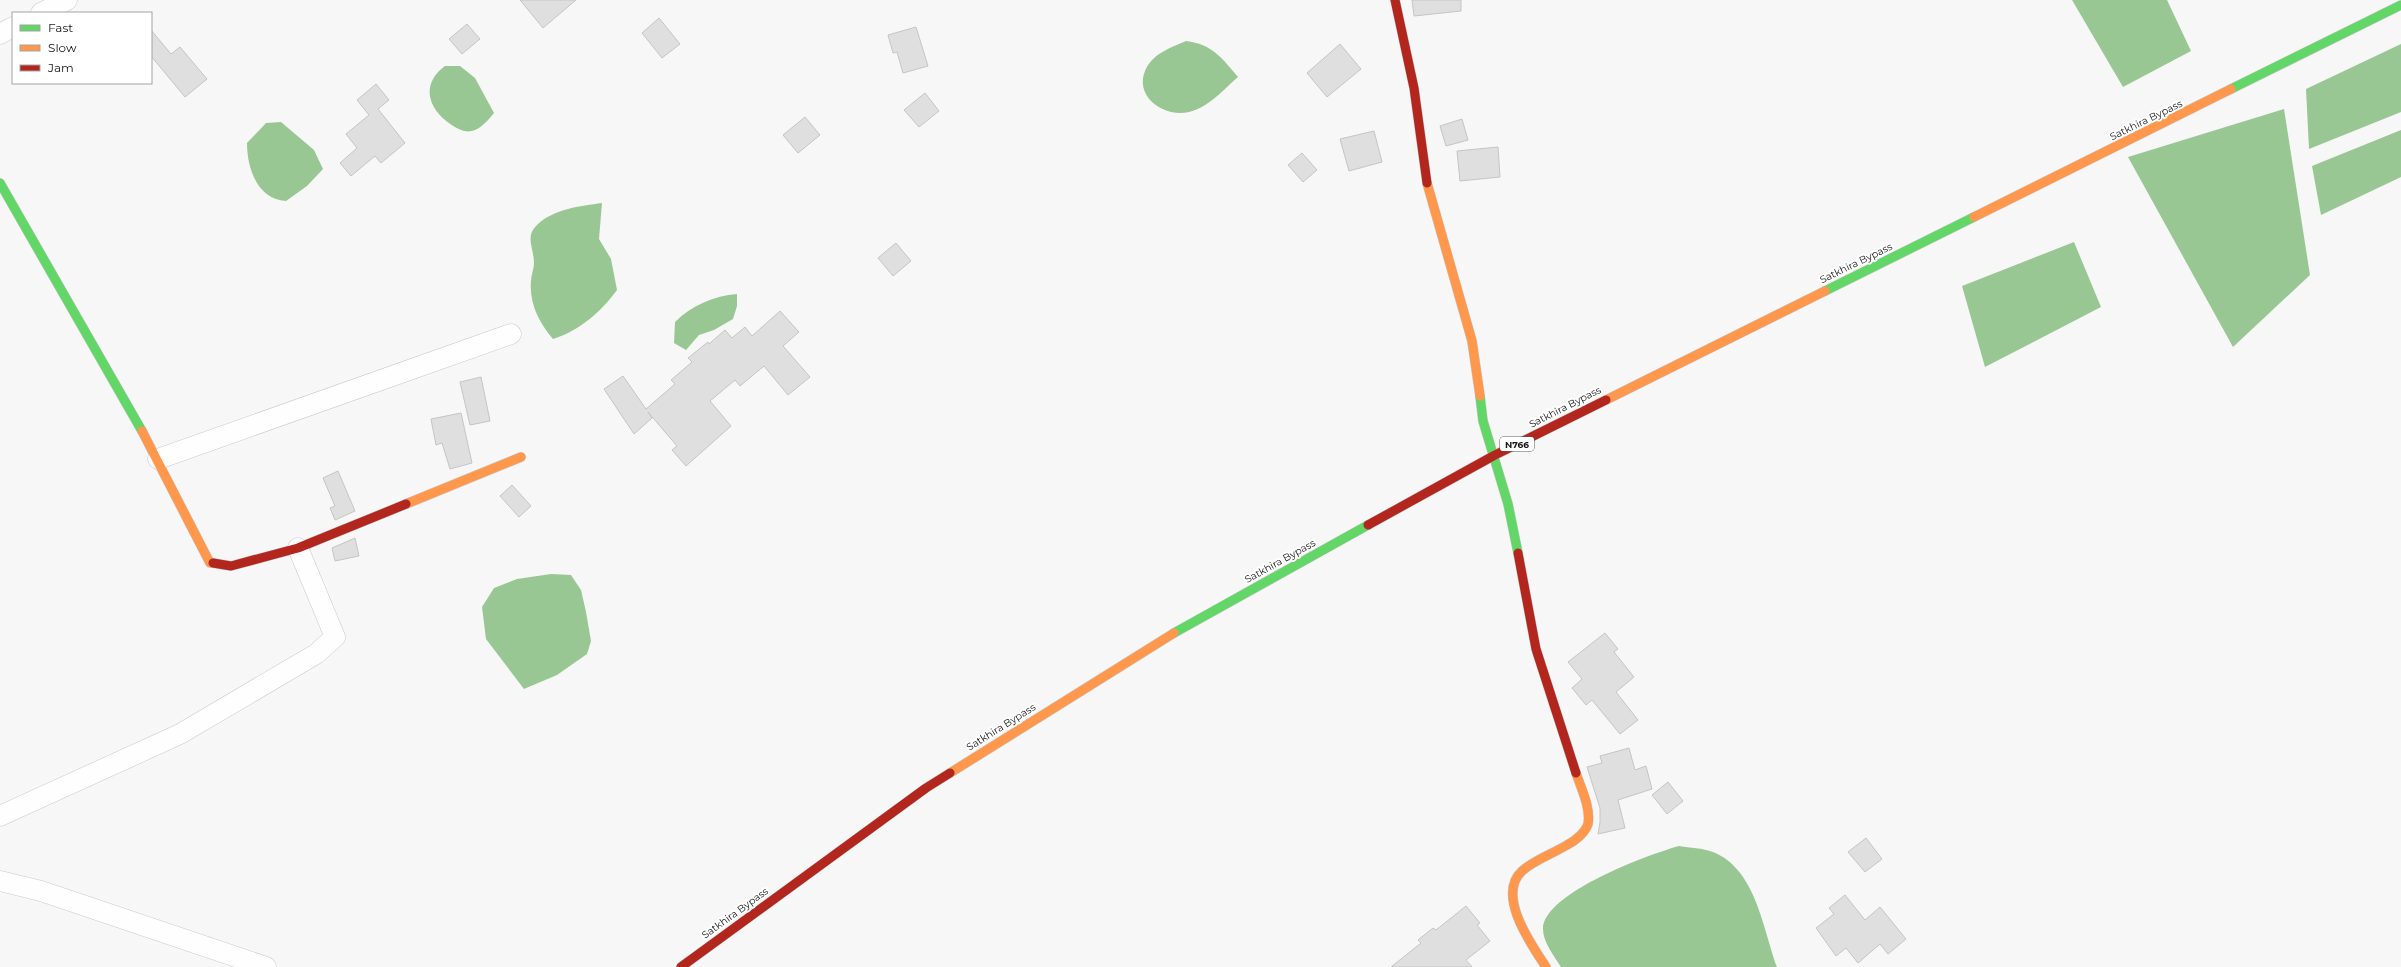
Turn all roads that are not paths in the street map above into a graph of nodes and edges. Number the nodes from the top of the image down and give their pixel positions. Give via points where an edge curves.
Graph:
1 (67, 0) edge
2 (1395, 0) edge
3 (2401, 5) edge
4 (43, 12) edge
5 (12, 28) edge
6 (0, 34) edge
7 (0, 183) edge
8 (511, 334) dead end
9 (1495, 455) junction
10 (521, 458) dead end
11 (158, 459) junction
12 (298, 548) junction
13 (0, 816) edge
14 (0, 882) edge
15 (266, 967) edge
16 (681, 967) edge
17 (1546, 967) edge

1 - 4 street
2 - 9 main road via 1414,88 1424,173 1472,341 1483,421
3 - 9 main road, Satkhira Bypass / N766
5 - 6 street
7 - 11 main road
8 - 11 street
9 - 16 main road, Satkhira Bypass / N766 via 1147,648 1094,681 926,788
9 - 17 main road via 1508,504 1536,649 1587,808 1588,820 1582,834 1571,844 1522,872 1513,881 1511,890 1520,920
10 - 12 main road
11 - 12 main road via 210,563 231,566
12 - 13 street via 335,637 316,654 180,734
14 - 15 street via 41,891

